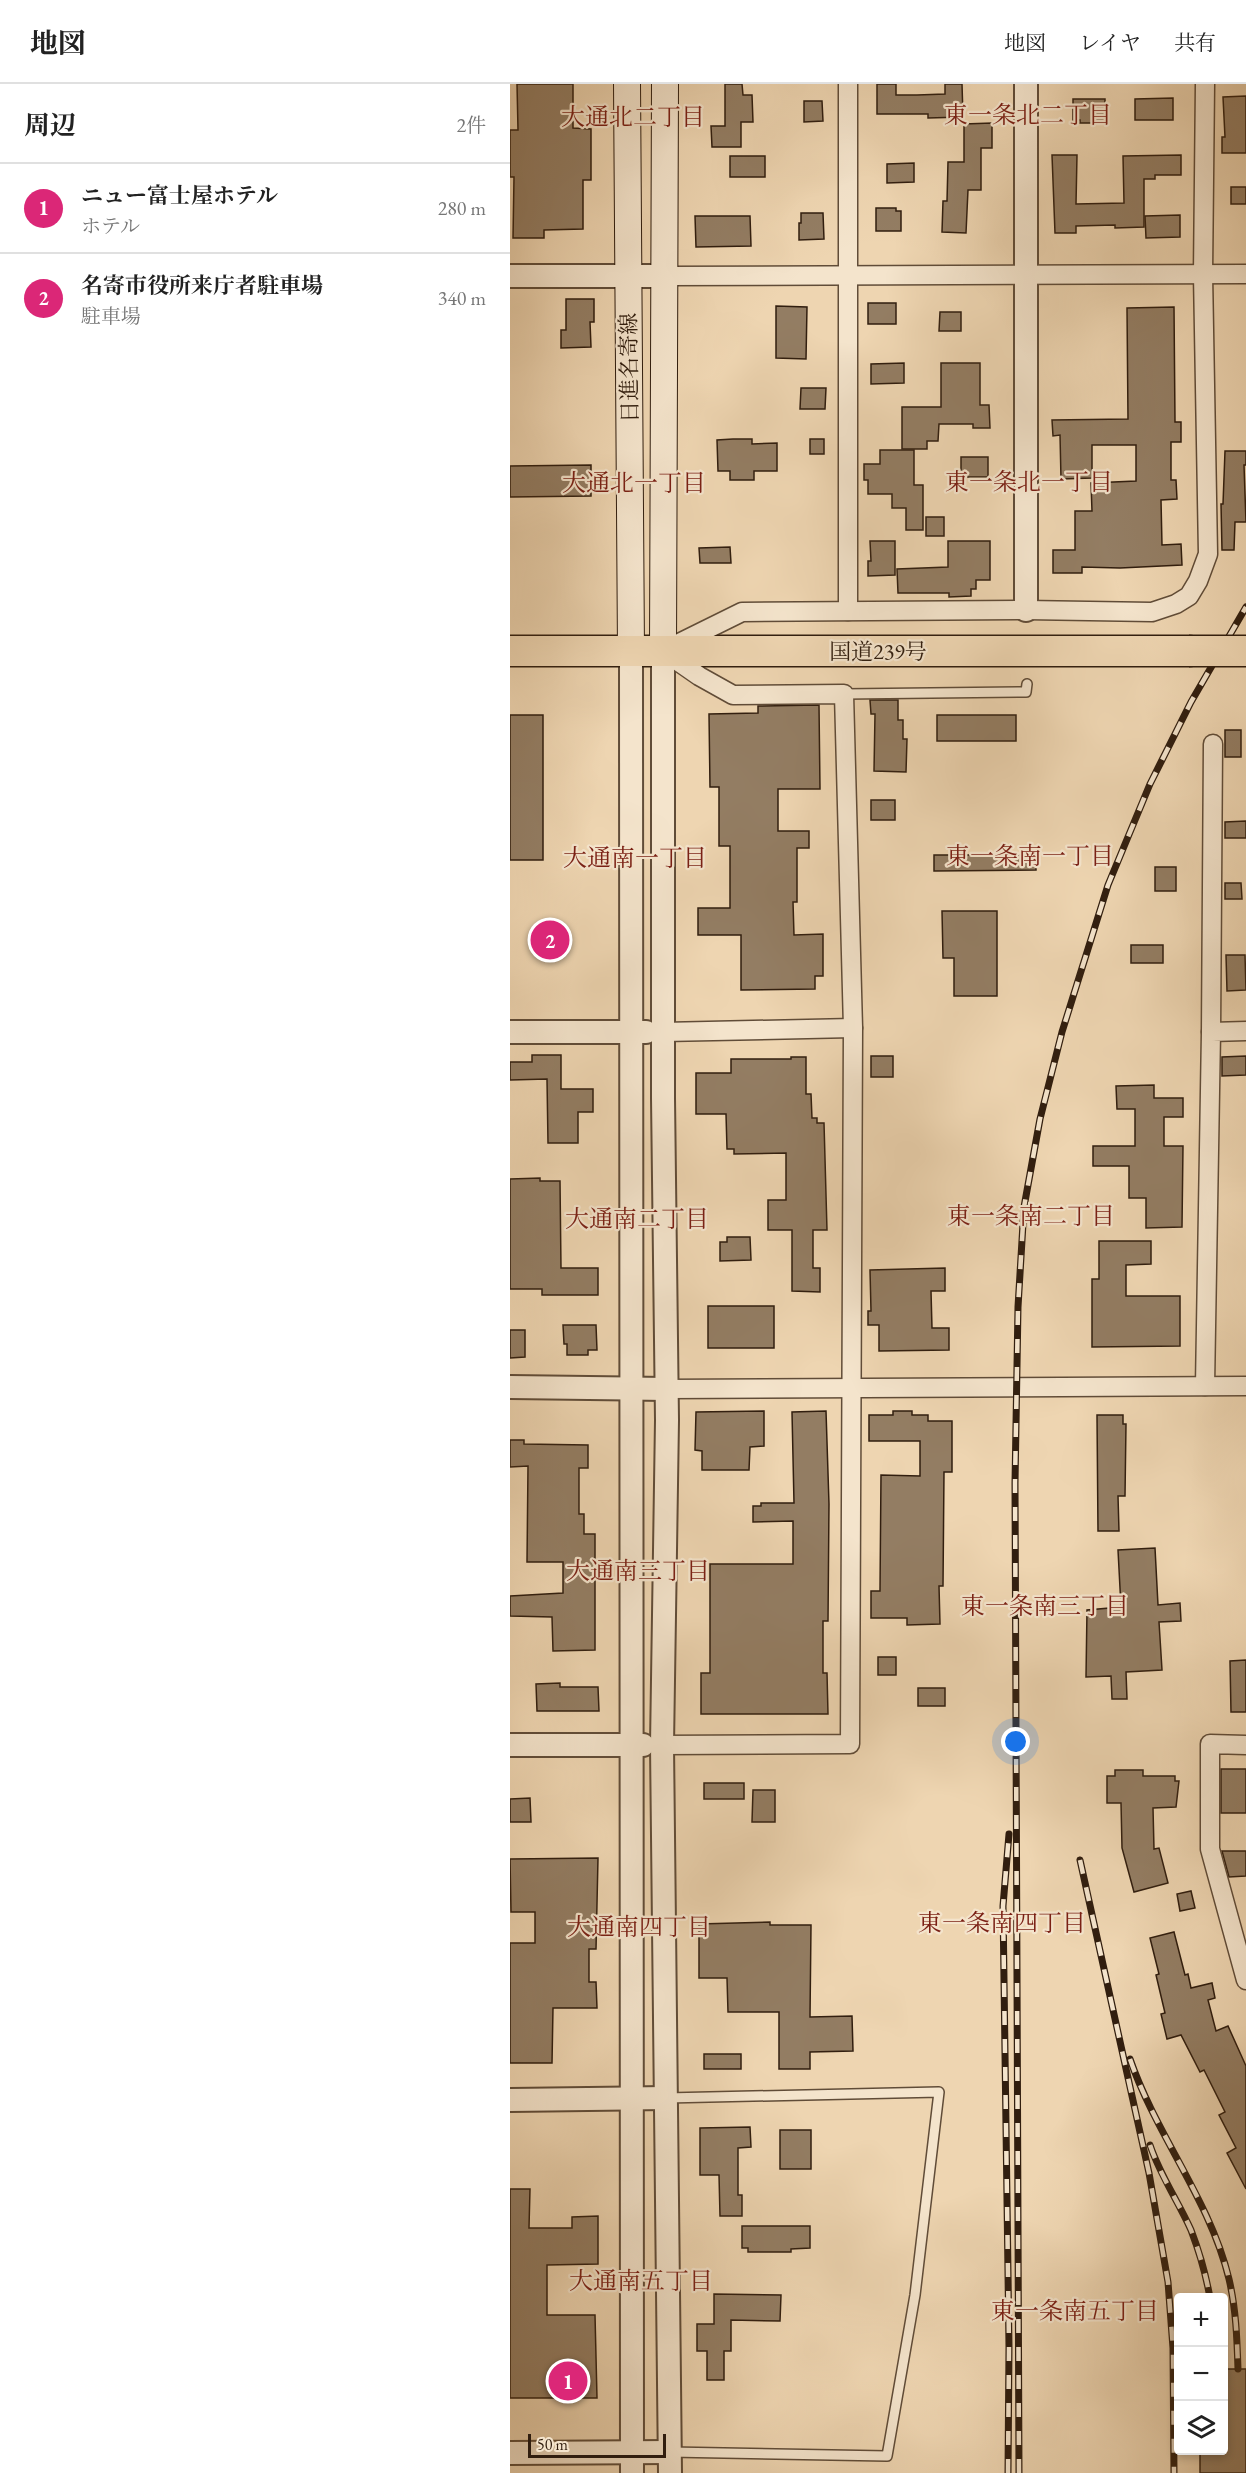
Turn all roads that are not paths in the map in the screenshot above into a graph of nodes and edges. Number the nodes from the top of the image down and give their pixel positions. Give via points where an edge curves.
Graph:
1 (627, 84) edge
2 (665, 84) edge
3 (848, 84) edge
4 (1026, 84) edge
5 (1205, 84) edge
6 (848, 274) junction
7 (1024, 274) junction
8 (1203, 274) junction
9 (1246, 274) edge
10 (510, 276) edge
11 (628, 276) junction
12 (665, 276) junction
13 (848, 611) junction
14 (1026, 614) junction
15 (510, 651) edge
16 (631, 651) junction
17 (663, 651) junction
18 (1246, 651) edge
19 (1027, 684) dead end
20 (844, 694) junction
21 (1213, 744) dead end
22 (853, 1028) junction
23 (510, 1032) edge
24 (633, 1032) junction
25 (663, 1032) junction
26 (1211, 1032) junction
27 (1246, 1032) edge
28 (1205, 1386) junction
29 (1246, 1386) edge
30 (510, 1387) edge
31 (851, 1387) junction
32 (631, 1389) junction
33 (667, 1389) junction
34 (1246, 1744) edge
35 (510, 1745) edge
36 (631, 1745) junction
37 (662, 1745) junction
38 (1246, 1980) edge
39 (666, 2098) junction
40 (632, 2099) junction
41 (510, 2100) edge
42 (510, 2453) edge
43 (670, 2462) edge
44 (633, 2463) edge

1 - 11 main road, 日進名寄線
2 - 12 main road, 日進名寄線
3 - 6 street
4 - 7 street
5 - 8 street
6 - 7 street
6 - 12 street
6 - 13 street
7 - 8 street
7 - 14 street
8 - 9 street
8 - 14 street via 1208,554 1198,581 1189,596 1152,612
10 - 11 street
11 - 12 street
11 - 16 main road, 日進名寄線
12 - 17 main road, 日進名寄線
13 - 14 street
13 - 17 street via 742,612
15 - 16 highway, 国道239号
16 - 17 highway, 国道239号
16 - 24 street
17 - 18 highway, 国道239号, bridge
17 - 20 street via 733,695
17 - 25 street
19 - 20 lane via 1026,692
20 - 22 street
21 - 26 street
22 - 25 street
22 - 31 street
23 - 24 street
24 - 25 street
24 - 32 street
25 - 33 street
26 - 27 street
26 - 28 street
28 - 29 street
28 - 31 street
30 - 32 street
31 - 33 street
31 - 37 street via 850,1744
32 - 33 street
32 - 36 street
33 - 37 street
34 - 38 street via 1210,1744 1210,1849
35 - 36 street
36 - 37 street
36 - 40 street
37 - 39 street
39 - 40 street
39 - 43 street
39 - 43 lane via 939,2092 915,2295 887,2456
40 - 41 street
40 - 44 street
42 - 44 street
43 - 44 street

